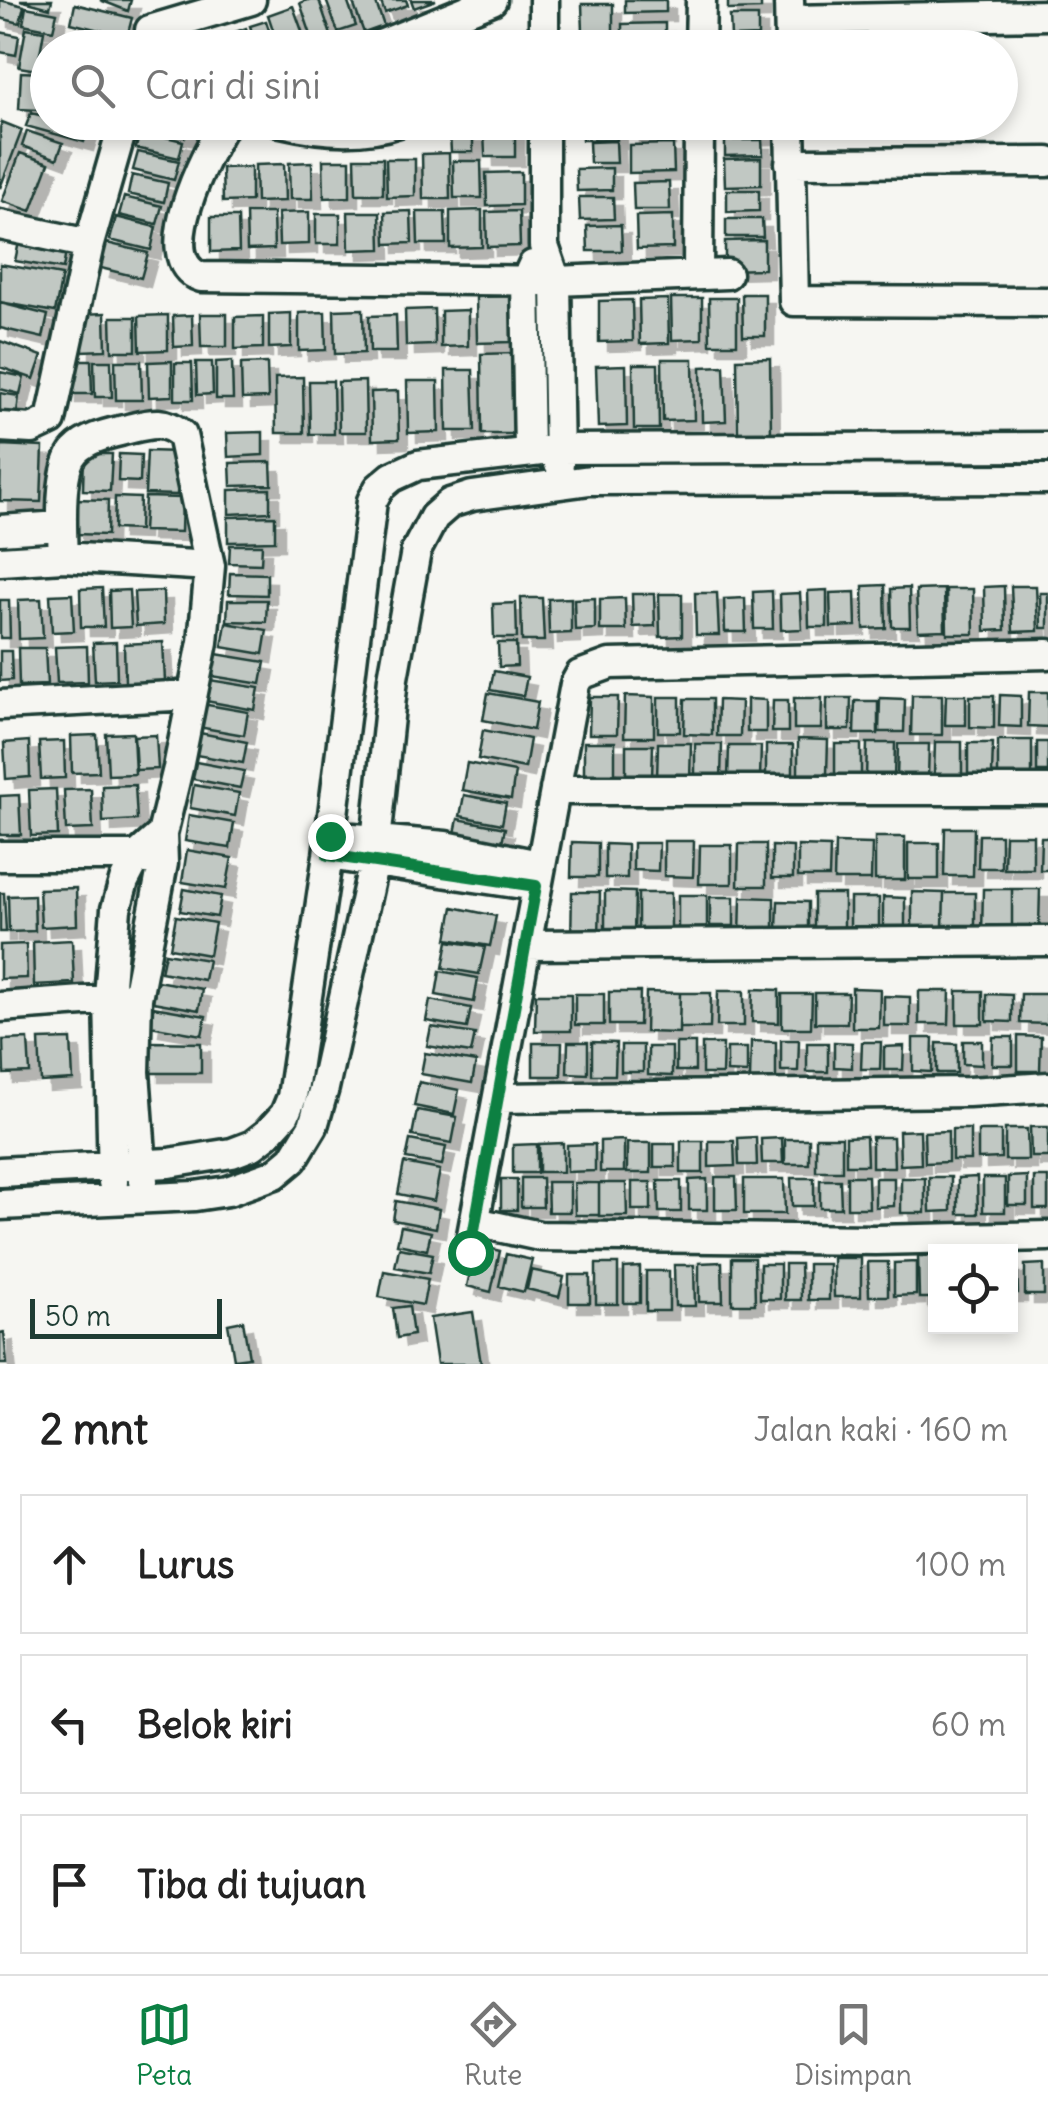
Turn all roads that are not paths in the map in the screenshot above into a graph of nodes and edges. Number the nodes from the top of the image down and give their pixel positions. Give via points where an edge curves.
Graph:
1 (150, 0) edge
2 (251, 0) edge
3 (492, 0) edge
4 (544, 0) edge
5 (701, 0) edge
6 (1048, 16) edge
7 (790, 22) edge
8 (148, 30) edge
9 (172, 30) edge
10 (430, 30) edge
11 (544, 30) edge
12 (700, 30) edge
13 (119, 140) edge
14 (214, 140) edge
15 (544, 140) edge
16 (701, 140) edge
17 (790, 140) edge
18 (1048, 162) edge
19 (790, 163) junction
20 (0, 224) edge
21 (89, 244) junction
22 (544, 246) junction
23 (526, 280) junction
24 (556, 281) junction
25 (1048, 302) edge
26 (0, 427) edge
27 (1048, 447) edge
28 (739, 448) junction
29 (1010, 448) junction
30 (559, 449) junction
31 (529, 452) junction
32 (1048, 479) edge
33 (738, 480) junction
34 (1008, 480) junction
35 (559, 483) junction
36 (61, 526) junction
37 (0, 530) edge
38 (63, 557) junction
39 (0, 561) edge
40 (210, 566) junction
41 (1048, 654) edge
42 (192, 695) junction
43 (0, 705) edge
44 (555, 790) junction
45 (1048, 790) edge
46 (329, 846) junction
47 (375, 850) junction
48 (0, 856) edge
49 (150, 860) junction
50 (537, 876) junction
51 (1048, 941) edge
52 (526, 945) junction
53 (123, 998) junction
54 (0, 1007) edge
55 (1048, 1087) edge
56 (498, 1098) junction
57 (141, 1163) junction
58 (112, 1164) junction
59 (0, 1172) edge
60 (144, 1197) junction
61 (116, 1198) junction
62 (0, 1205) edge
63 (475, 1222) junction
64 (1048, 1236) edge
65 (470, 1252) dead end

1 - 8 street
2 - 9 street
3 - 10 street
4 - 11 street
5 - 12 street
6 - 7 street
13 - 21 street
14 - 23 street via 198,168 178,248 191,274
15 - 22 street
16 - 24 street via 713,274
17 - 19 street
18 - 19 street
19 - 25 street via 794,301
20 - 21 street
21 - 26 street via 50,420 32,428
22 - 23 street
22 - 24 street
23 - 24 street
23 - 31 street
24 - 30 street
27 - 29 street
28 - 29 street
28 - 30 street
28 - 33 street
29 - 34 street
30 - 31 street
30 - 35 street
31 - 46 street via 418,464 392,477 372,501
32 - 34 street
33 - 34 street
33 - 35 street
35 - 47 street via 450,503 422,535 393,678
36 - 37 street
36 - 38 street
36 - 40 street via 66,465 77,448 162,423 182,434
38 - 39 street
38 - 40 street
40 - 42 street
41 - 44 street via 592,668 574,684
42 - 43 street
42 - 49 street via 162,834
44 - 45 street
44 - 50 street
46 - 47 street
46 - 57 street via 292,1097 284,1114 253,1145 232,1153
47 - 50 street via 445,846
47 - 60 street via 324,1088 293,1160 242,1187
48 - 49 street
49 - 53 street
50 - 52 street
51 - 52 street
52 - 56 street
53 - 54 street
53 - 57 street
53 - 58 street
55 - 56 street
56 - 63 street
57 - 58 street
57 - 60 street
58 - 59 street
58 - 61 street
60 - 61 street
61 - 62 street
63 - 64 street via 540,1236
63 - 65 street

